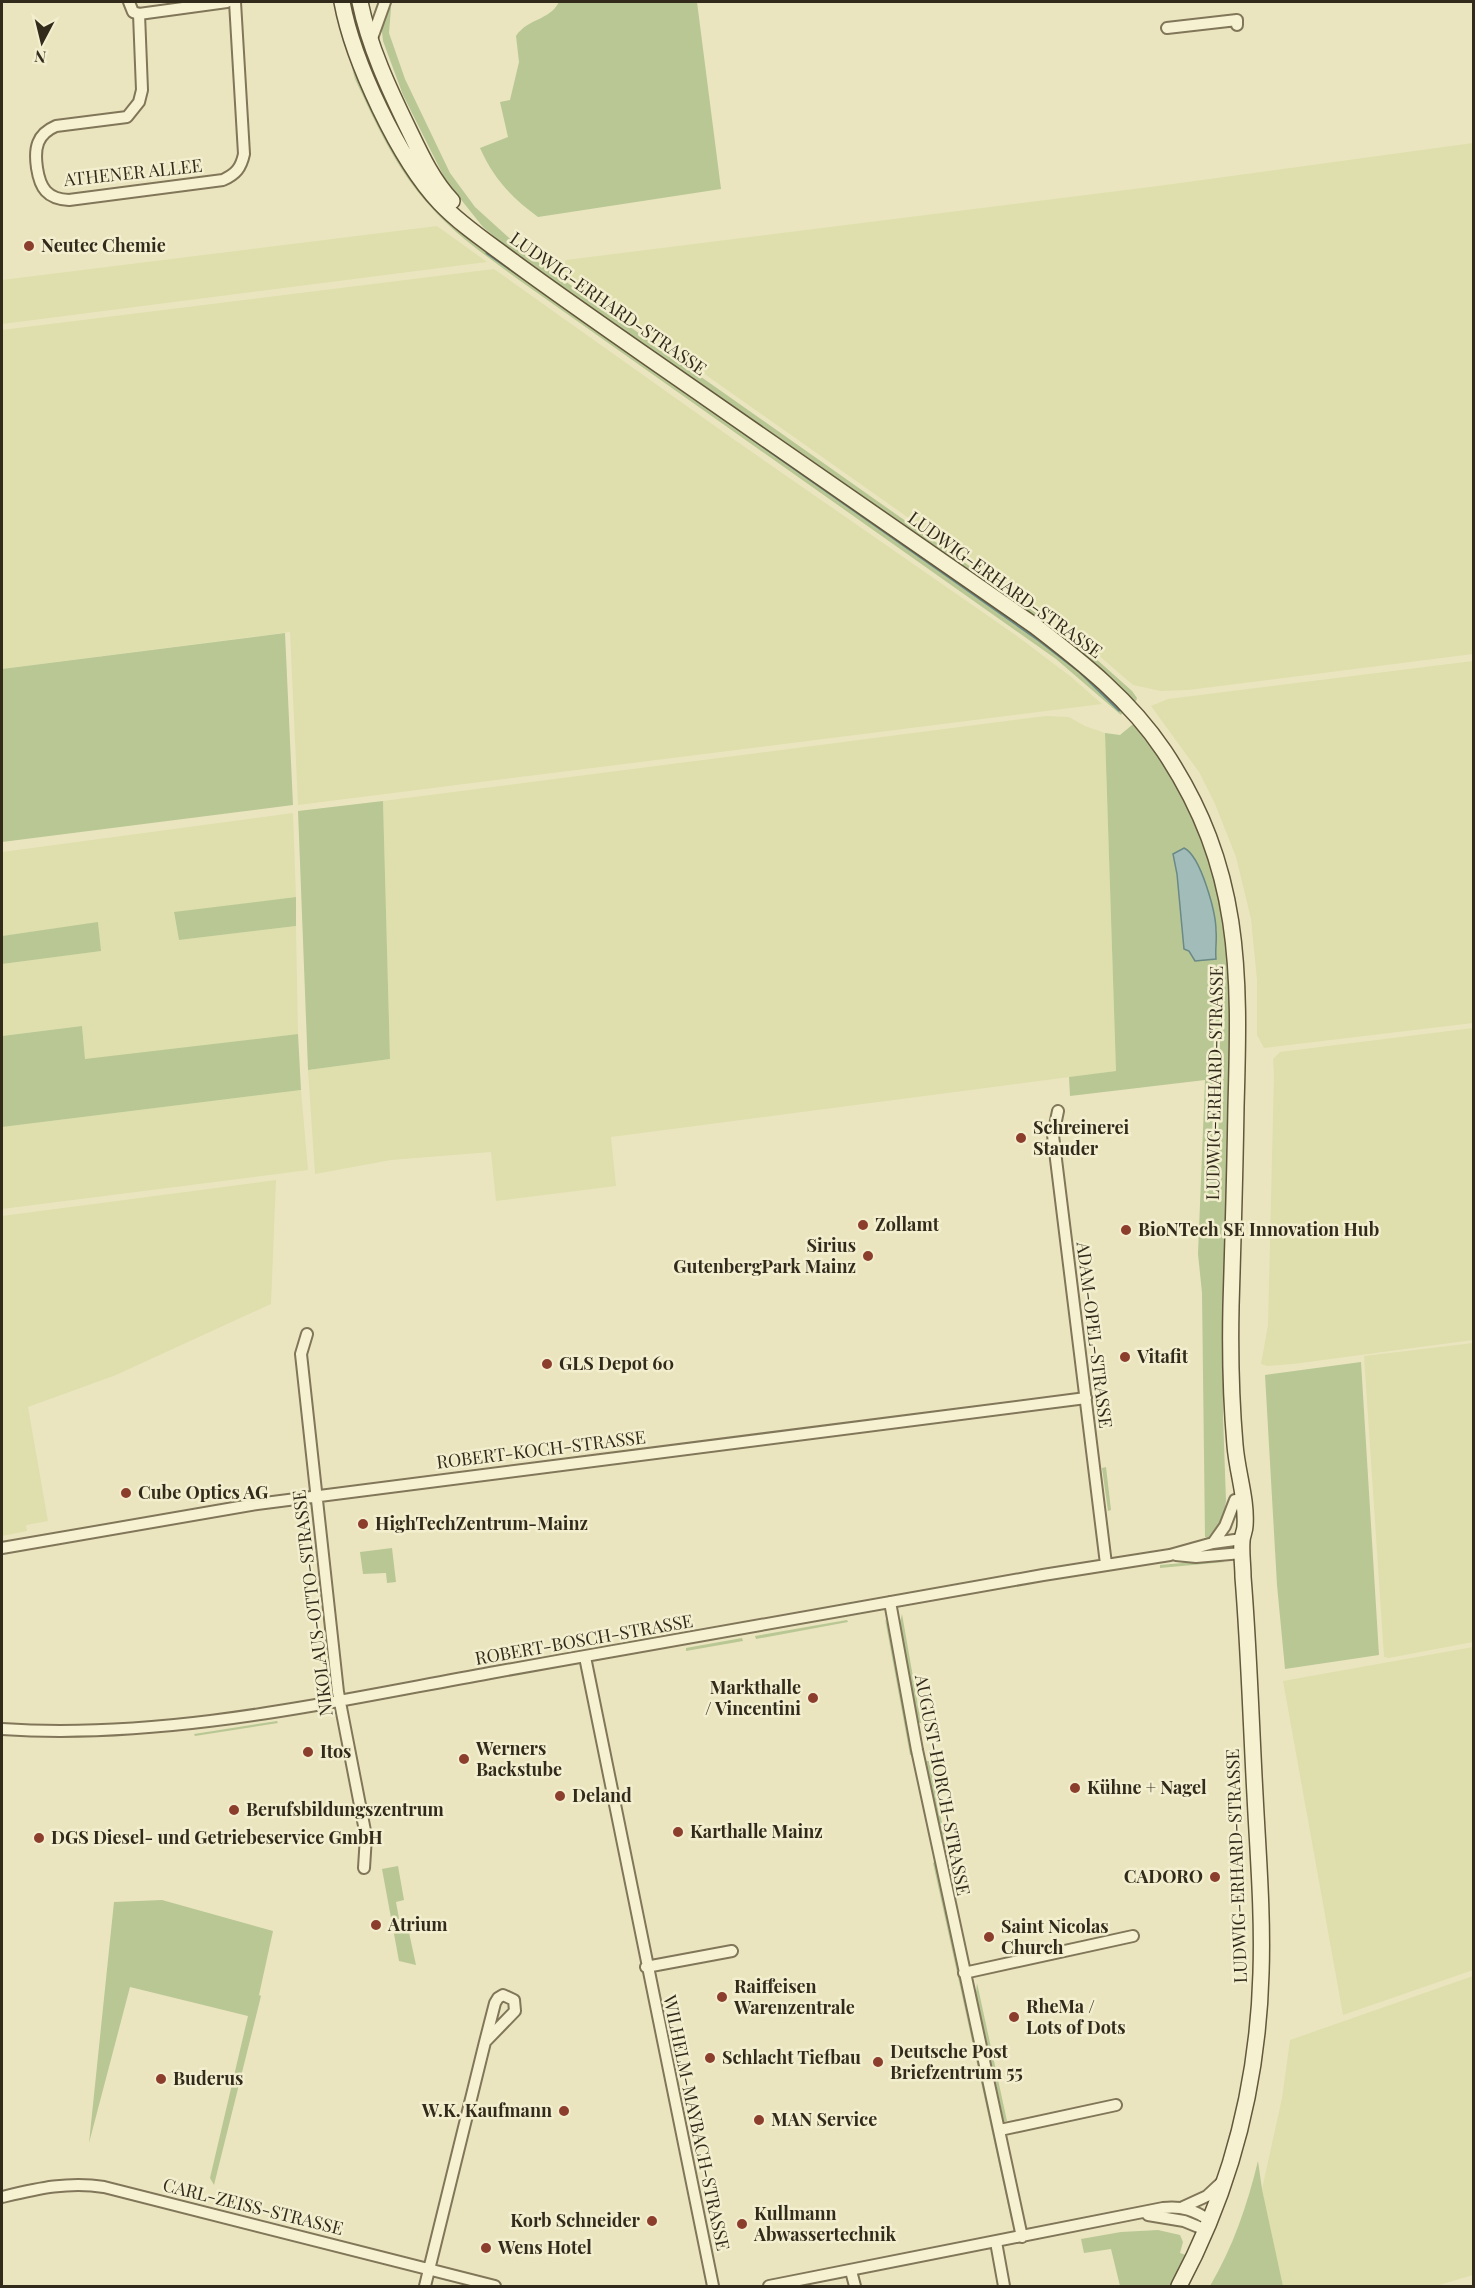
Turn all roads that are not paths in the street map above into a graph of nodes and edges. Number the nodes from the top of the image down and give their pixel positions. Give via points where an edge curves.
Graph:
1 (129, 2) edge
2 (227, 2) edge
3 (236, 2) edge
4 (342, 2) edge
5 (360, 2) edge
6 (385, 2) edge
7 (139, 14) junction
8 (1237, 25) dead end
9 (1167, 28) dead end
10 (371, 41) junction
11 (490, 244) junction
12 (1058, 1111) dead end
13 (307, 1334) dead end
14 (1086, 1398) junction
15 (1235, 1449) junction
16 (318, 1496) junction
17 (1234, 1500) junction
18 (1213, 1543) junction
19 (1242, 1546) junction
20 (2, 1548) edge
21 (1170, 1554) junction
22 (1106, 1564) junction
23 (890, 1602) junction
24 (585, 1657) junction
25 (340, 1701) junction
26 (2, 1730) edge
27 (364, 1868) dead end
28 (1133, 1936) dead end
29 (732, 1951) dead end
30 (646, 1967) junction
31 (964, 1973) junction
32 (485, 2042) dead end
33 (1116, 2105) dead end
34 (999, 2130) junction
35 (1227, 2177) junction
36 (2, 2197) edge
37 (1183, 2207) junction
38 (1136, 2215) junction
39 (1208, 2225) junction
40 (1022, 2237) junction
41 (996, 2242) junction
42 (429, 2270) junction
43 (851, 2271) junction
44 (425, 2286) edge
45 (495, 2286) edge
46 (713, 2286) edge
47 (769, 2286) edge
48 (855, 2286) edge
49 (1004, 2286) edge
50 (1179, 2286) edge

1 - 7 street via 133,12
2 - 7 street
3 - 7 street, ATHENER ALLEE via 244,154 237,171 223,180 69,200 51,196 39,184 35,148 40,137 56,126 127,117 139,102
4 - 11 main road, LUDWIG-ERHARD-STRASSE via 369,82 404,154 441,203
5 - 10 main road, LUDWIG-ERHARD-STRASSE
6 - 10 street
8 - 9 street via 1237,20
10 - 11 main road, LUDWIG-ERHARD-STRASSE via 431,173
11 - 15 main road, LUDWIG-ERHARD-STRASSE via 1051,638 1110,688 1163,750 1212,846 1225,884 1236,954 1239,998 1230,1353
12 - 14 street, ADAM-OPEL-STRASSE via 1053,1135
13 - 16 street, NIKOLAUS-OTTO-STRASSE via 301,1354
14 - 16 street, ROBERT-KOCH-STRASSE
14 - 22 street, ADAM-OPEL-STRASSE
15 - 17 main road, LUDWIG-ERHARD-STRASSE
15 - 19 main road, LUDWIG-ERHARD-STRASSE via 1245,1527
16 - 20 street, ROBERT-KOCH-STRASSE
16 - 25 street, NIKOLAUS-OTTO-STRASSE
17 - 18 street
17 - 19 main road, LUDWIG-ERHARD-STRASSE
18 - 19 street, ROBERT-BOSCH-STRASSE
18 - 21 street, ROBERT-BOSCH-STRASSE
19 - 21 street, ROBERT-BOSCH-STRASSE via 1196,1557
19 - 35 main road, LUDWIG-ERHARD-STRASSE via 1261,1974 1251,2077
21 - 22 street, ROBERT-BOSCH-STRASSE
22 - 23 street, ROBERT-BOSCH-STRASSE
23 - 24 street, ROBERT-BOSCH-STRASSE
23 - 31 street, AUGUST-HORCH-STRASSE
24 - 25 street, ROBERT-BOSCH-STRASSE
24 - 30 street, WILHELM-MAYBACH-STRASSE
25 - 26 street, ROBERT-BOSCH-STRASSE via 147,1728
25 - 27 street, NIKOLAUS-OTTO-STRASSE via 366,1836
28 - 31 street
29 - 30 street
30 - 46 street, WILHELM-MAYBACH-STRASSE
31 - 34 street, AUGUST-HORCH-STRASSE
32 - 42 street
33 - 34 street
34 - 40 street, AUGUST-HORCH-STRASSE
35 - 37 street via 1207,2196
35 - 39 main road, LUDWIG-ERHARD-STRASSE
36 - 42 street, CARL-ZEISS-STRASSE via 50,2186 104,2187
37 - 38 street
37 - 39 street via 1201,2215
38 - 39 street
38 - 40 street
39 - 50 main road, LUDWIG-ERHARD-STRASSE
40 - 41 street
41 - 43 street
41 - 49 street
42 - 44 street
42 - 45 street, CARL-ZEISS-STRASSE
43 - 47 street
43 - 48 street

